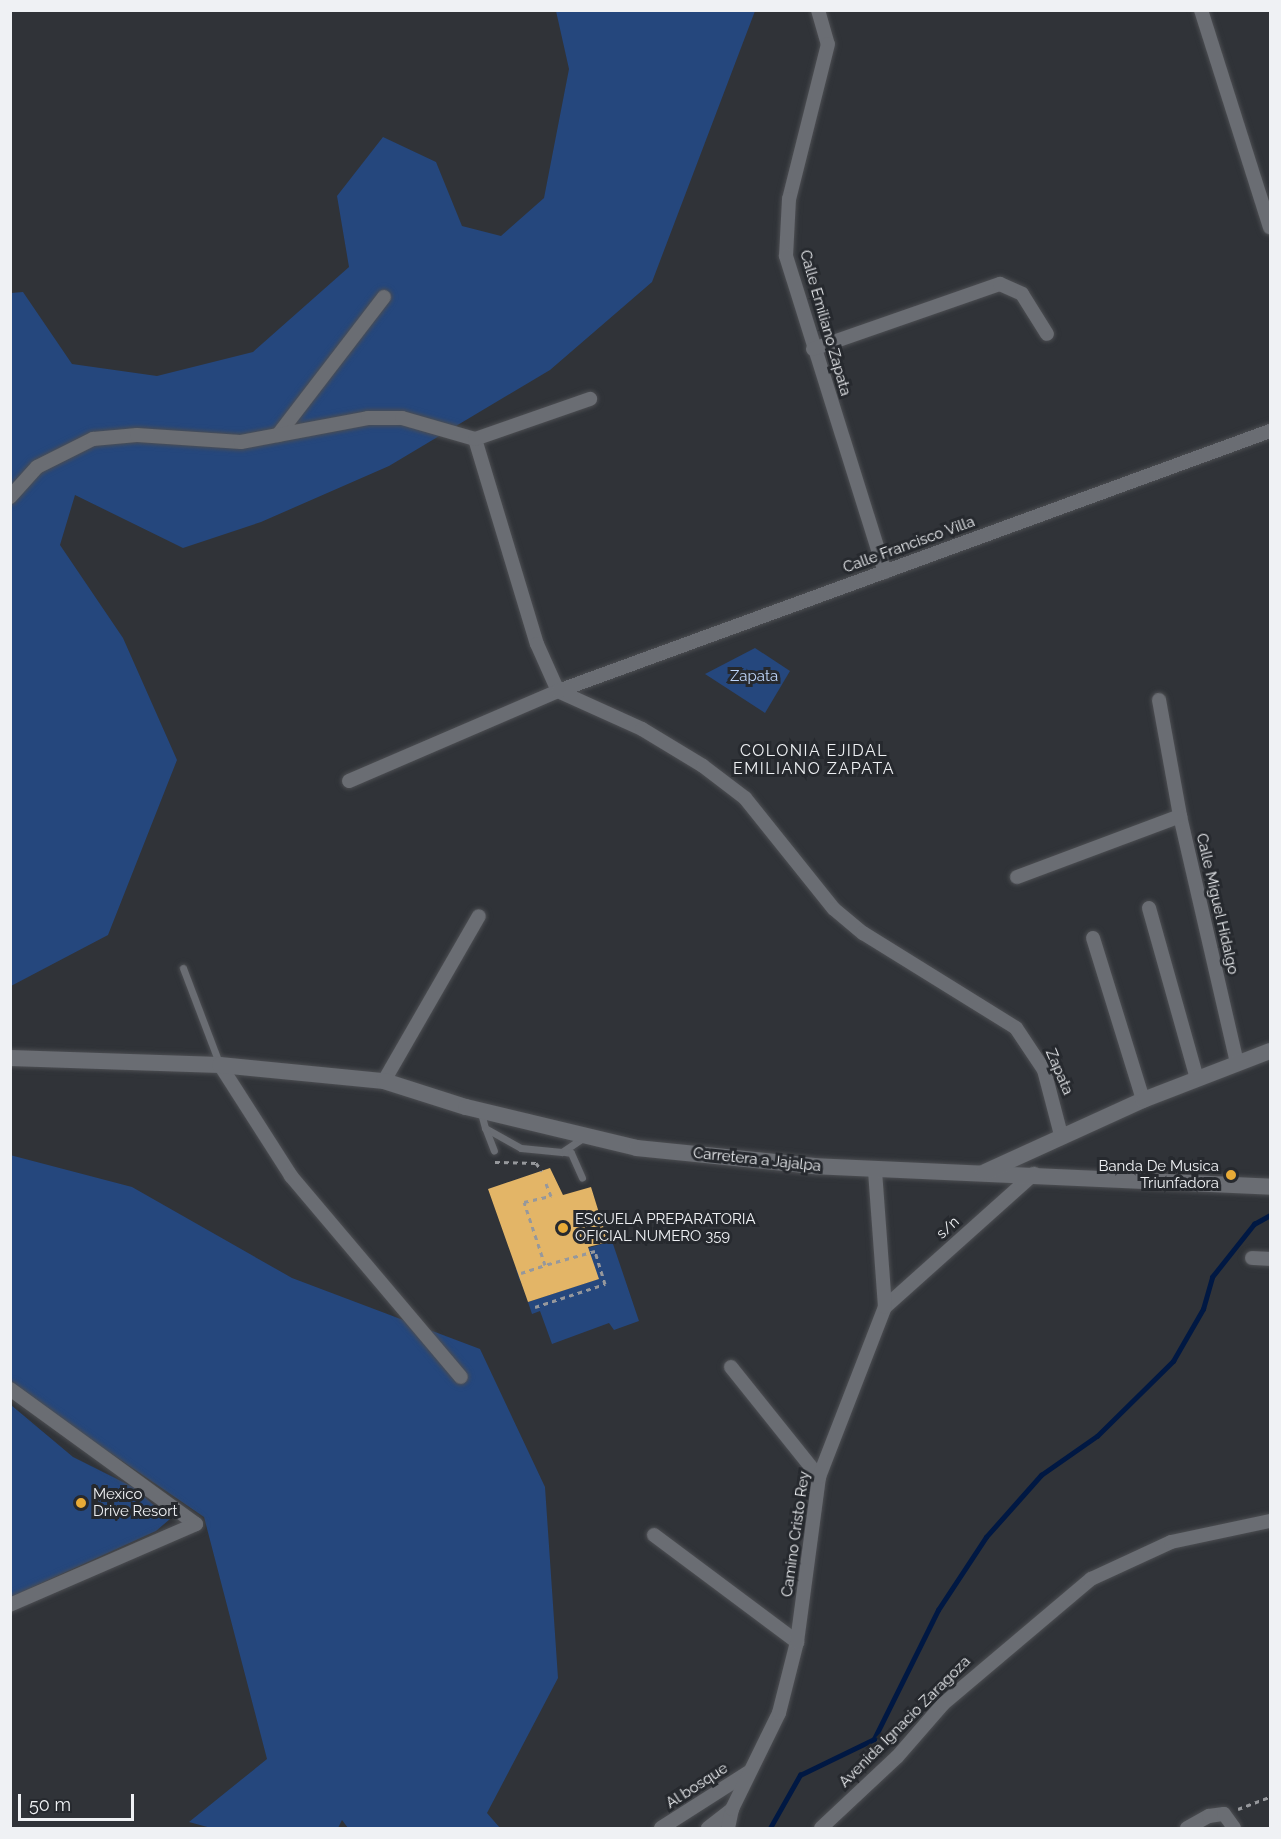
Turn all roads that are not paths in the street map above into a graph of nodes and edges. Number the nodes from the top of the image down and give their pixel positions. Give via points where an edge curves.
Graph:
1 (818, 10) edge
2 (1200, 10) edge
3 (1270, 227) edge
4 (384, 297) dead end
5 (1047, 334) dead end
6 (813, 349) junction
7 (590, 399) dead end
8 (1270, 431) edge
9 (278, 435) junction
10 (474, 439) junction
11 (10, 497) edge
12 (885, 572) junction
13 (558, 691) junction
14 (1159, 700) dead end
15 (349, 781) dead end
16 (1180, 816) junction
17 (1017, 877) dead end
18 (1149, 908) dead end
19 (479, 916) dead end
20 (1093, 938) dead end
21 (183, 968) dead end
22 (1270, 1051) edge
23 (10, 1058) edge
24 (1237, 1063) junction
25 (224, 1066) junction
26 (1197, 1079) junction
27 (384, 1081) junction
28 (1143, 1100) junction
29 (480, 1110) junction
30 (485, 1128) junction
31 (587, 1135) junction
32 (1061, 1135) junction
33 (494, 1151) dead end
34 (562, 1152) junction
35 (875, 1172) junction
36 (981, 1173) junction
37 (1034, 1174) junction
38 (582, 1178) dead end
39 (1270, 1187) edge
40 (1252, 1258) dead end
41 (1270, 1259) edge
42 (885, 1307) junction
43 (731, 1367) dead end
44 (461, 1377) dead end
45 (10, 1389) edge
46 (819, 1477) junction
47 (1270, 1521) edge
48 (654, 1535) dead end
49 (10, 1605) edge
50 (797, 1642) junction
51 (751, 1771) junction
52 (732, 1809) junction
53 (661, 1828) edge
54 (708, 1828) edge
55 (728, 1828) edge
56 (821, 1828) edge
57 (1187, 1828) edge
58 (1234, 1828) edge

1 - 6 street, Calle Emiliano Zapata via 828,44 824,71 785,230 786,255
2 - 3 street
4 - 9 street
5 - 6 street via 1022,294 1000,284
6 - 12 street, Calle Emiliano Zapata
7 - 10 street
8 - 12 street, Calle Francisco Villa
9 - 10 street via 368,418 402,418
9 - 11 street via 242,442 137,435 93,439 37,467
10 - 13 street via 537,644
12 - 13 street, Calle Francisco Villa
13 - 15 street, Calle Francisco Villa
13 - 32 street, Zapata via 642,729 703,766 746,798 834,909 873,939 1016,1028 1044,1070
14 - 16 street, Calle Miguel Hidalgo
16 - 17 street
16 - 24 street, Calle Miguel Hidalgo
18 - 26 street
19 - 27 street
20 - 28 street
21 - 25 lane
22 - 24 street, Carretera a Jajalpa
23 - 25 street, Carretera a Jajalpa
24 - 26 street, Carretera a Jajalpa
25 - 27 street, Carretera a Jajalpa
25 - 44 street via 291,1176
26 - 28 street, Carretera a Jajalpa
27 - 29 street, Carretera a Jajalpa
28 - 32 street, Carretera a Jajalpa
29 - 30 lane
29 - 31 street, Carretera a Jajalpa
30 - 33 lane
30 - 34 lane via 521,1148
31 - 34 lane
31 - 35 street, Carretera a Jajalpa via 637,1148
32 - 36 street, Carretera a Jajalpa
34 - 38 lane via 571,1153
35 - 36 street, Carretera a Jajalpa
35 - 42 street, Camino Cristo Rey
36 - 37 street
37 - 39 street
37 - 42 street, s/n
40 - 41 street
42 - 46 street, Camino Cristo Rey
43 - 46 street
45 - 49 street via 196,1524
46 - 50 street, Camino Cristo Rey
47 - 56 street, Avenida Ignacio Zaragoza via 1171,1542 1091,1580 943,1704 890,1764
48 - 50 street
50 - 51 street, Camino Cristo Rey via 780,1713
51 - 52 street, Camino Cristo Rey
51 - 53 street, Al bosque
52 - 54 street
52 - 55 street, Camino Cristo Rey
57 - 58 street via 1209,1816 1224,1814

